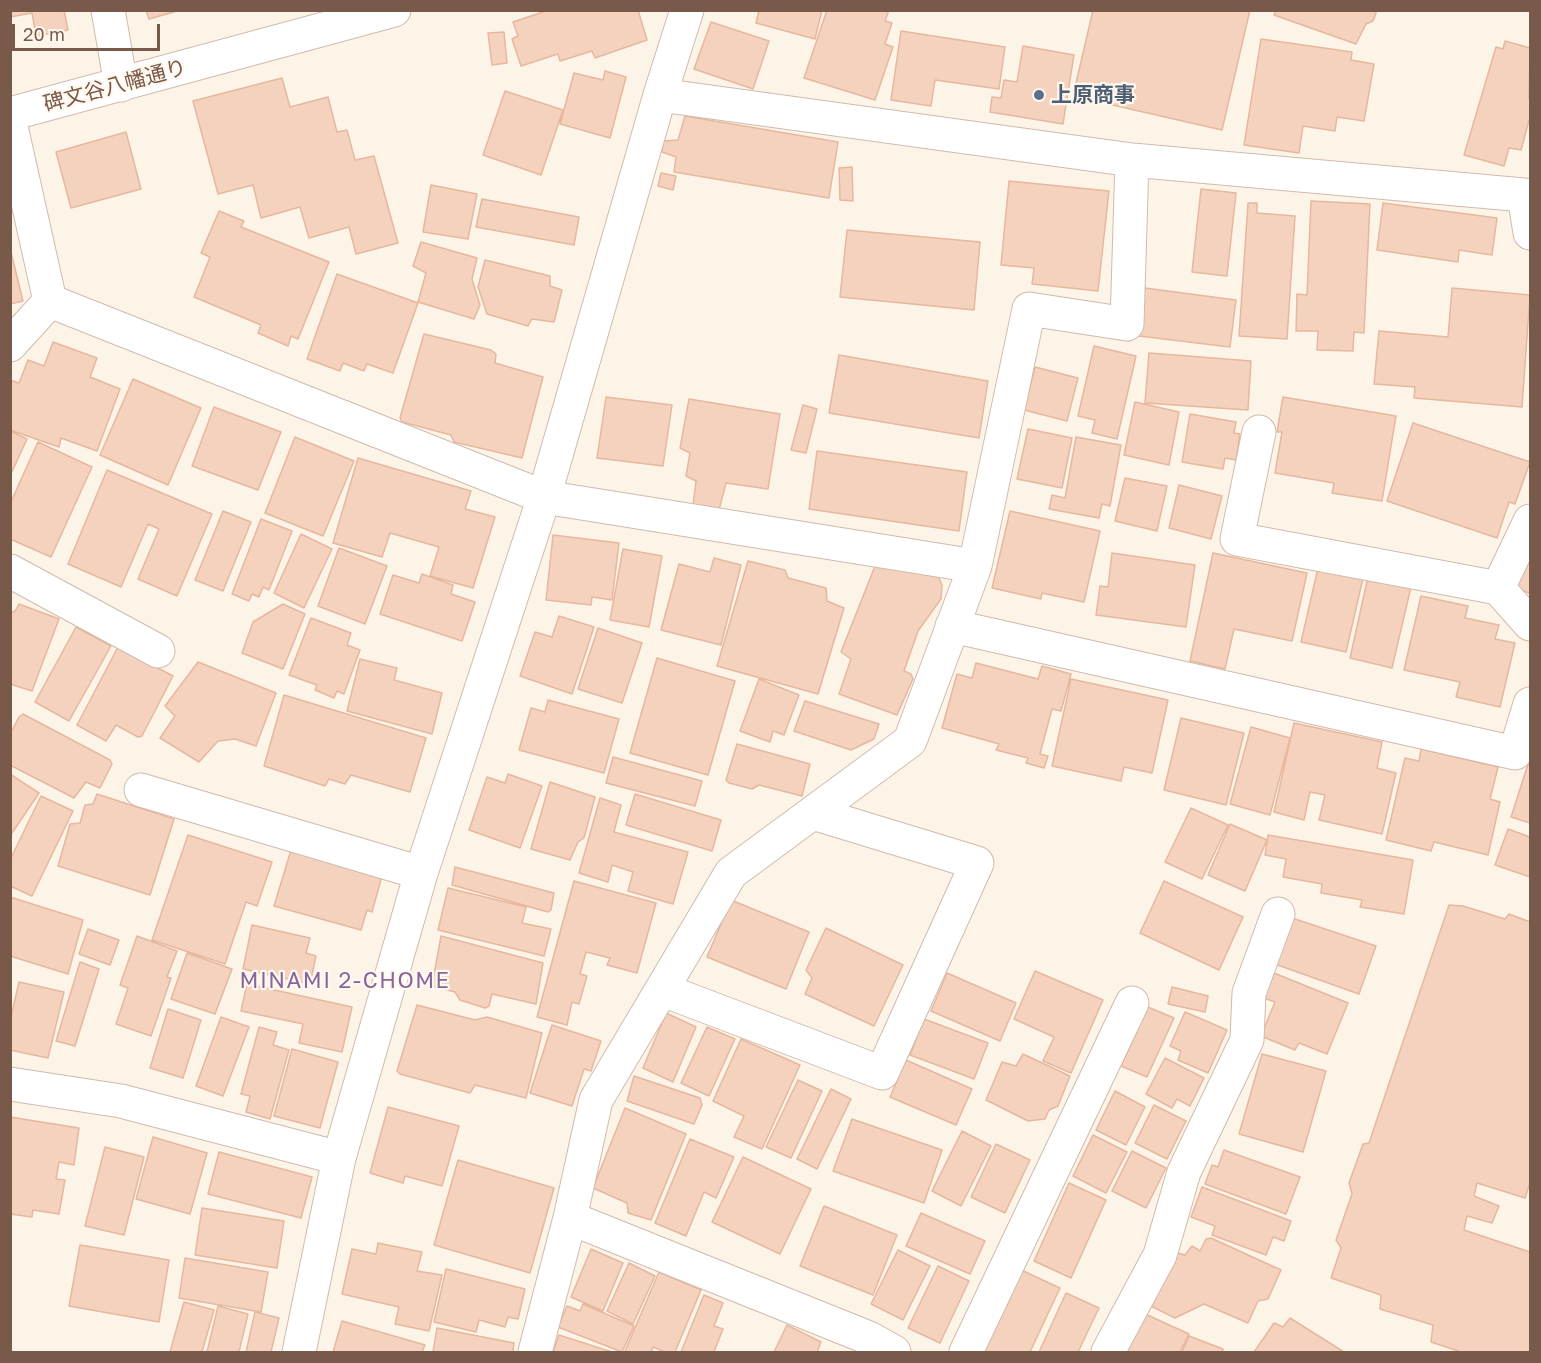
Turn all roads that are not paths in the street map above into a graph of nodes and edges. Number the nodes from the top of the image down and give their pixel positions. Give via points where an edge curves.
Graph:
1 (108, 10) edge
2 (394, 10) edge
3 (687, 10) edge
4 (121, 85) junction
5 (660, 95) junction
6 (10, 114) edge
7 (10, 122) edge
8 (1132, 160) junction
9 (1530, 233) edge
10 (50, 301) junction
11 (10, 345) edge
12 (1259, 432) dead end
13 (544, 497) junction
14 (1530, 521) edge
15 (975, 566) junction
16 (10, 571) edge
17 (1498, 588) junction
18 (1530, 624) edge
19 (952, 626) junction
20 (158, 651) dead end
21 (1530, 704) edge
22 (141, 790) dead end
23 (813, 813) junction
24 (421, 873) junction
25 (1278, 914) dead end
26 (663, 990) junction
27 (1132, 1003) dead end
28 (10, 1084) edge
29 (339, 1158) junction
30 (570, 1218) junction
31 (299, 1353) edge
32 (535, 1353) edge
33 (894, 1353) edge
34 (966, 1353) edge
35 (1108, 1353) edge

1 - 4 street
2 - 4 street, 碑文谷八幡通り
3 - 5 street
4 - 6 street, 碑文谷八幡通り
5 - 8 street
5 - 13 street
7 - 10 street
8 - 9 street via 1524,195
8 - 15 street via 1127,324 1029,309
10 - 11 street
10 - 13 street
12 - 17 street via 1237,539
13 - 15 street
13 - 24 street
14 - 17 street
15 - 19 street
16 - 20 street
17 - 18 street
19 - 21 street via 1515,753
19 - 23 street via 910,741
22 - 24 street
23 - 26 street via 731,873
23 - 26 street via 977,863 882,1073
24 - 29 street
25 - 35 street via 1249,993 1247,1040 1184,1172 1160,1255
26 - 30 street via 596,1100
27 - 34 street
28 - 29 street via 121,1101
29 - 31 street
30 - 32 street
30 - 33 street via 869,1338

